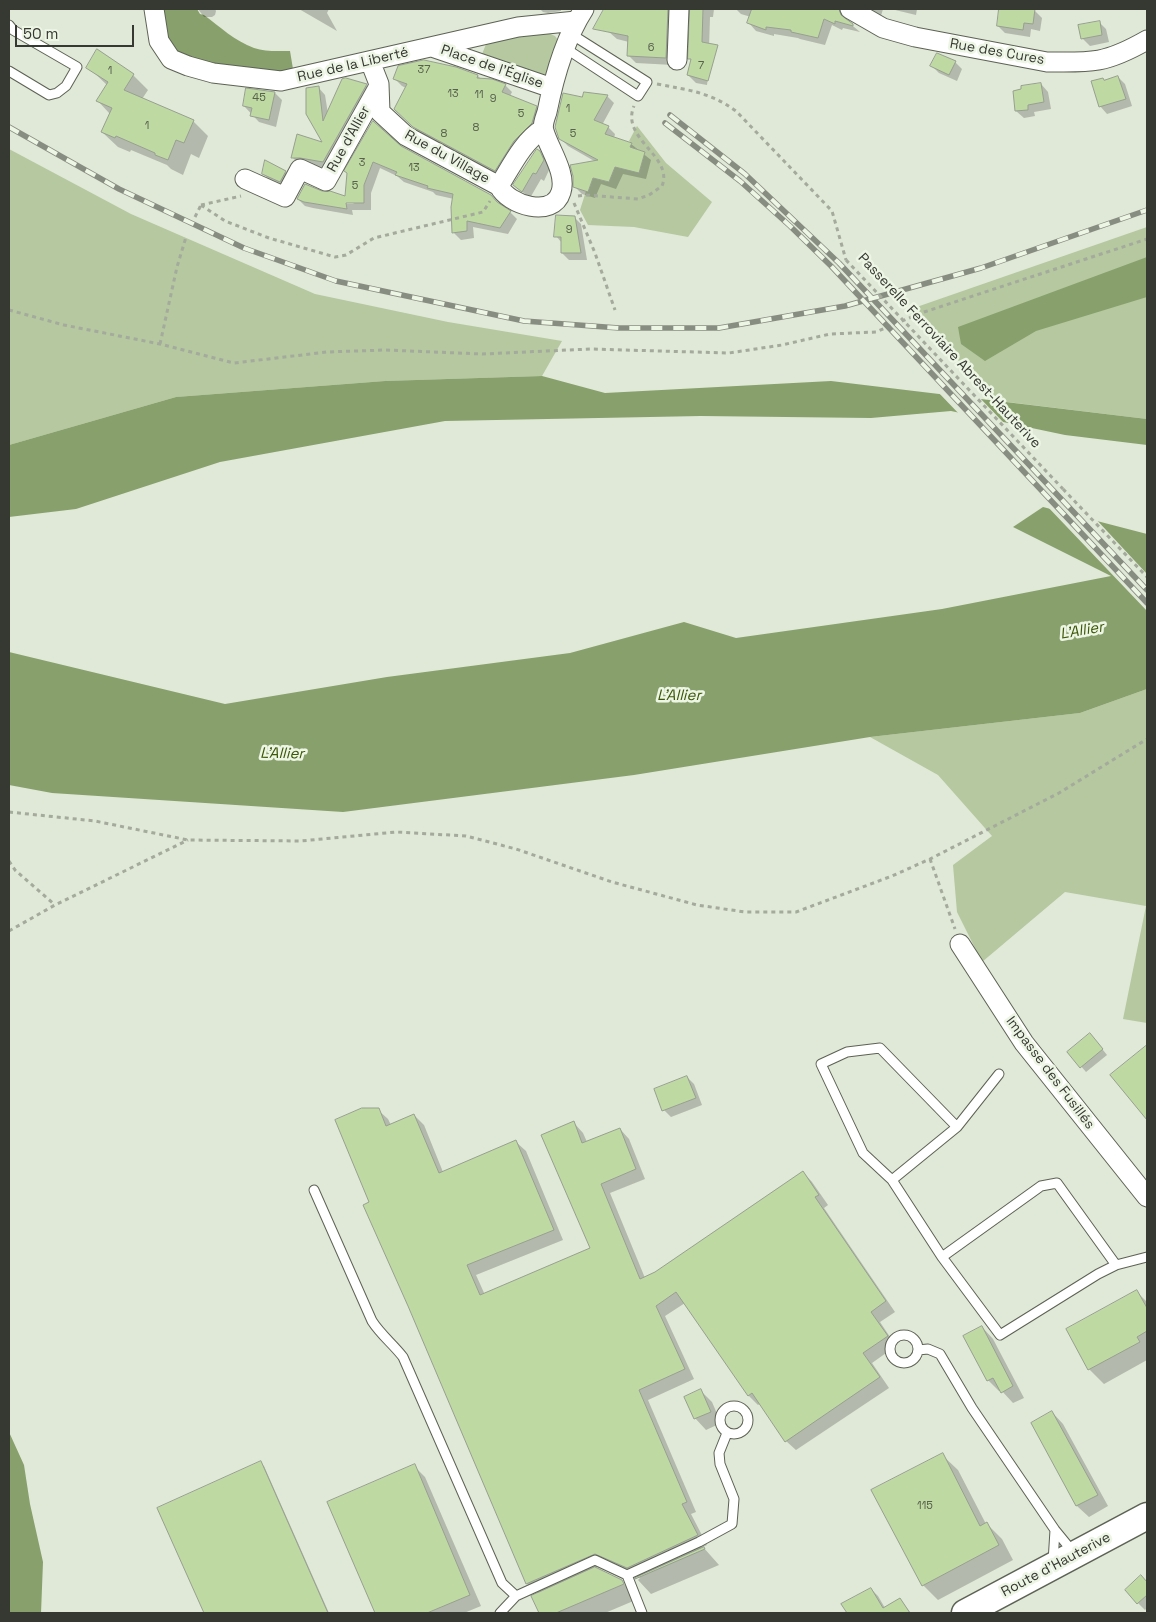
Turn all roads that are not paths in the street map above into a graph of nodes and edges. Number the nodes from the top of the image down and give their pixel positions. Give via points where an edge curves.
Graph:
1 (154, 9) edge
2 (679, 9) edge
3 (850, 9) edge
4 (9, 25) edge
5 (574, 28) edge
6 (1147, 40) edge
7 (432, 47) junction
8 (370, 60) junction
9 (678, 60) dead end
10 (9, 71) edge
11 (379, 84) junction
12 (552, 88) junction
13 (543, 129) junction
14 (245, 179) dead end
15 (499, 186) junction
16 (960, 944) road end
17 (999, 1074) dead end
18 (958, 1127) junction
19 (892, 1180) junction
20 (314, 1190) dead end
21 (1147, 1197) edge
22 (942, 1257) junction
23 (1147, 1257) edge
24 (1116, 1265) junction
25 (918, 1350) dead end
26 (727, 1433) dead end
27 (1147, 1516) edge
28 (1055, 1530) junction
29 (1064, 1561) junction
30 (627, 1575) junction
31 (516, 1596) junction
32 (500, 1613) edge
33 (642, 1613) edge
34 (964, 1613) edge

1 - 8 street, Rue de la Liberté via 159,41 166,54 188,66 213,73 281,81
2 - 9 street
3 - 6 street, Rue des Cures via 883,28 915,37 1047,62 1100,60
4 - 10 lane via 77,67 66,86 57,94 49,95
5 - 5 lane via 638,96 647,82
5 - 7 street, Rue de la Liberté via 518,27
5 - 12 street
7 - 8 street, Rue de la Liberté
7 - 12 street, Place de l'Église
8 - 11 street, Rue du Village
11 - 14 street, Rue d'Allier via 326,181 300,169 285,197
11 - 15 street, Rue du Village via 380,112 406,136
12 - 13 street
13 - 15 street via 528,141
13 - 15 street, Rue du Village via 558,164 562,184 555,202 531,207 515,201
16 - 21 street, Impasse des Fusillés via 1024,1043
17 - 18 lane
18 - 19 lane
18 - 19 lane via 880,1048 848,1052 822,1064 863,1153
19 - 22 lane
20 - 31 lane via 372,1321 403,1357 502,1583
22 - 24 lane via 1000,1335
22 - 24 lane via 1041,1186 1057,1183
23 - 24 lane
25 - 28 lane via 928,1349 940,1354 972,1408
26 - 30 lane via 719,1453 734,1499 732,1524
27 - 29 main road, Route d'Hauterive
28 - 29 lane
28 - 29 lane
29 - 34 main road, Route d'Hauterive
30 - 31 lane via 595,1560
30 - 33 lane
31 - 32 lane

